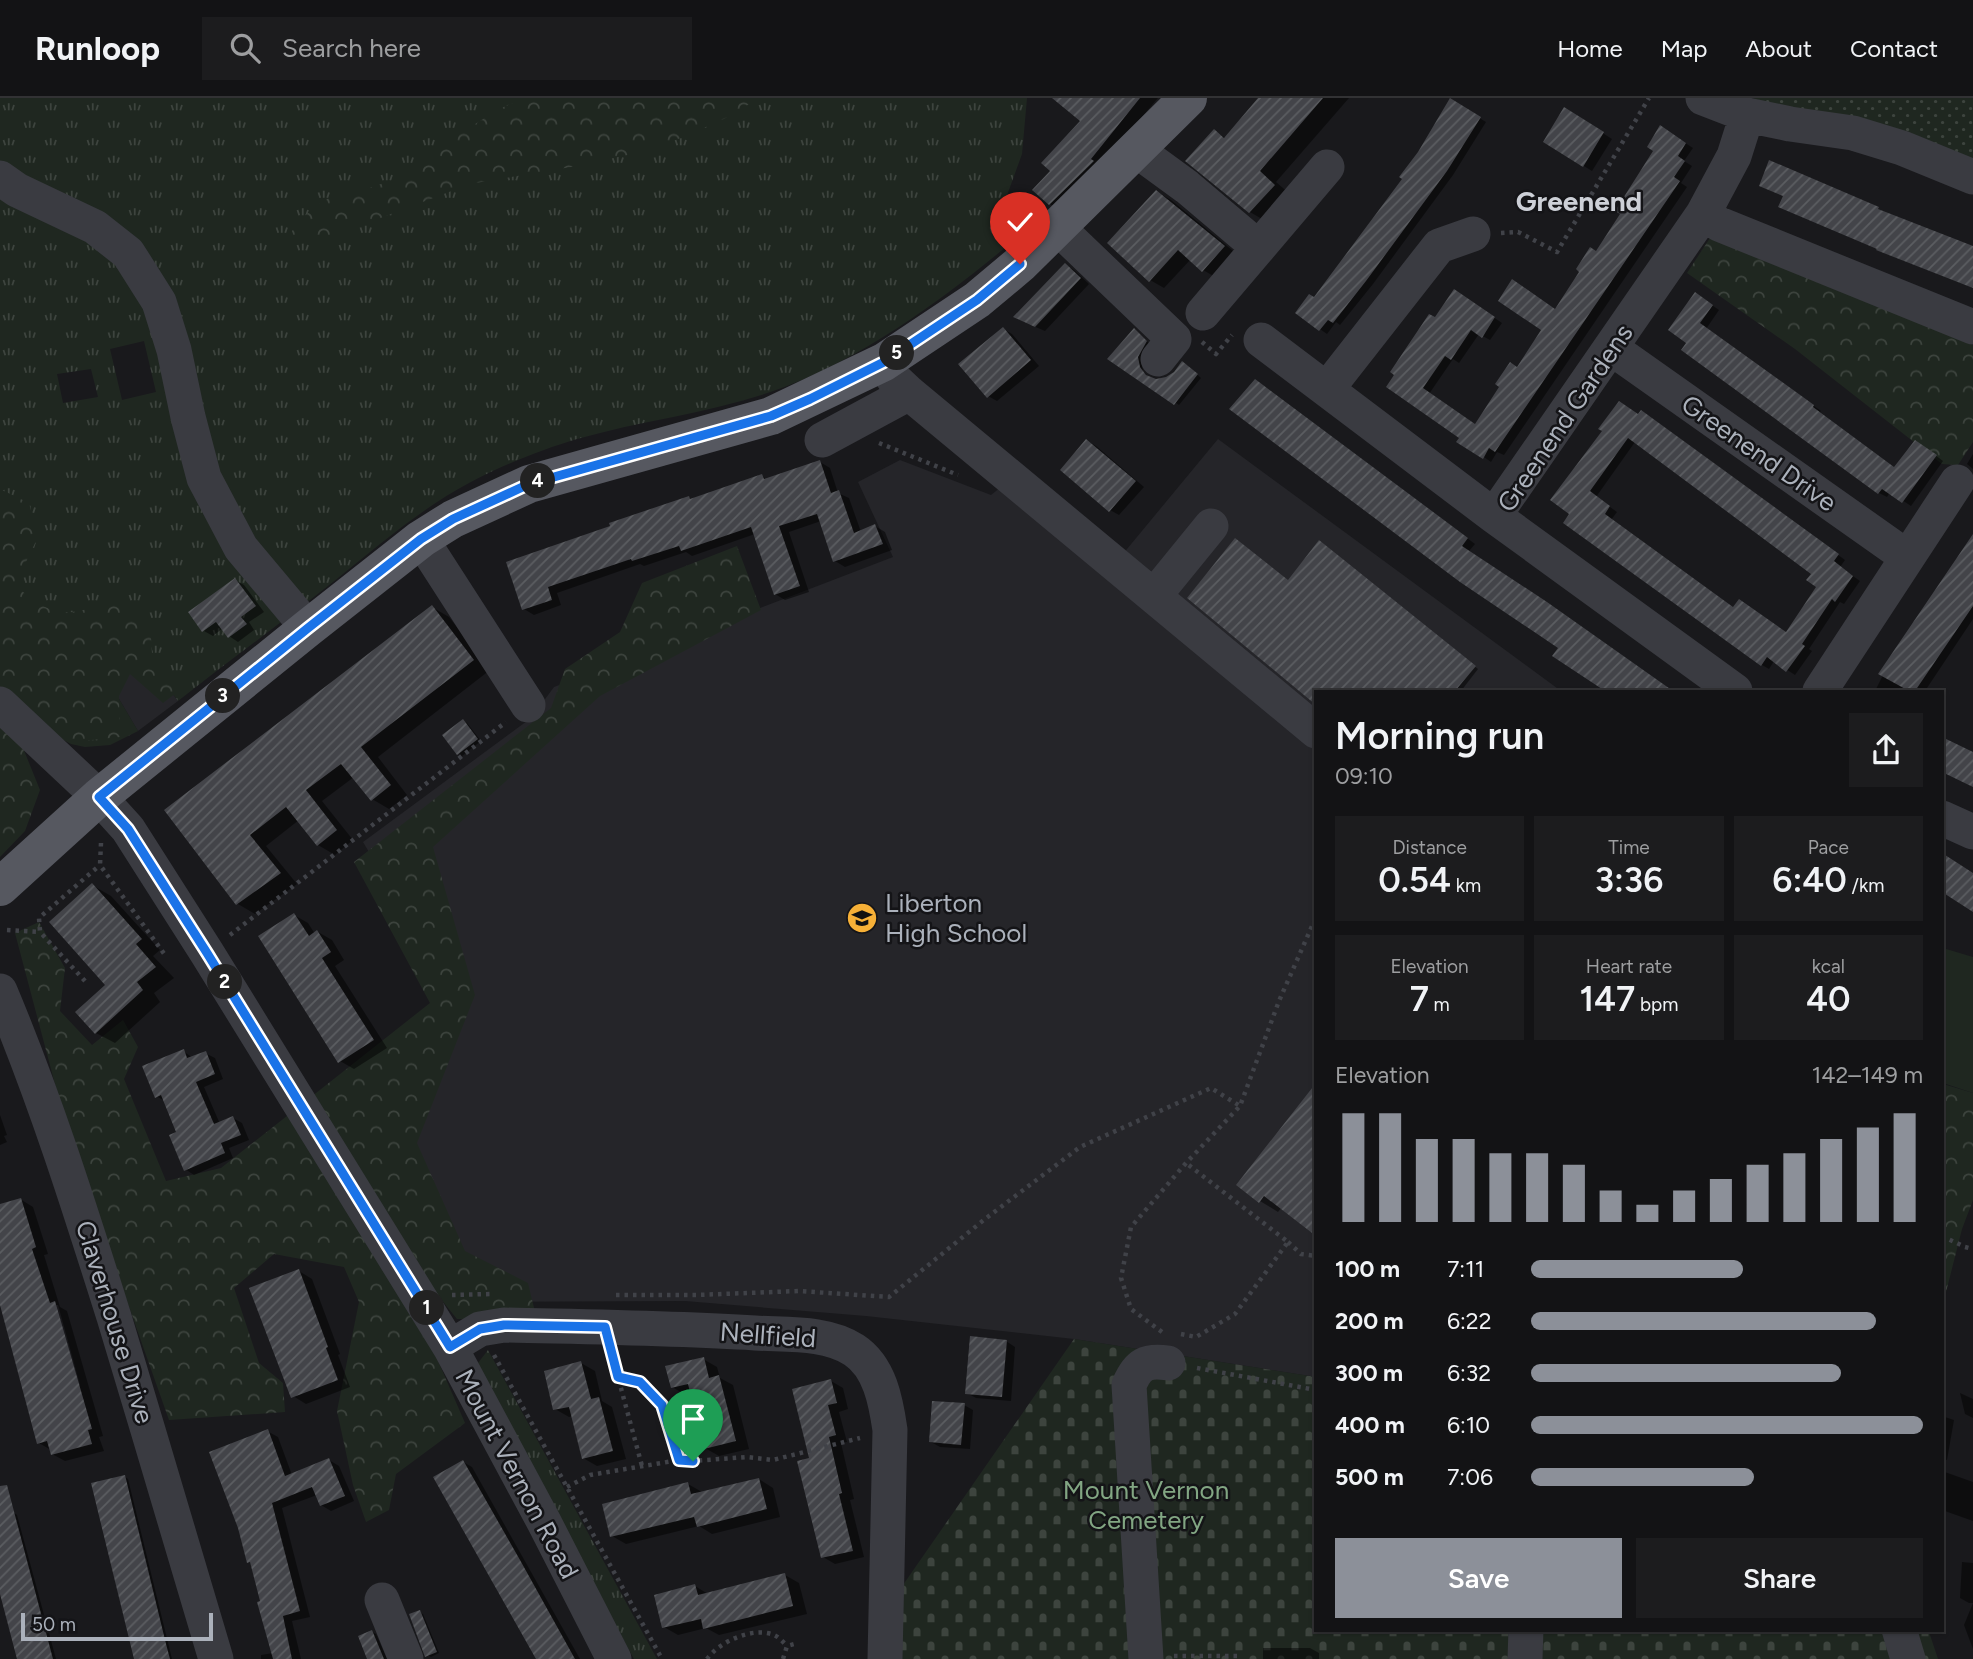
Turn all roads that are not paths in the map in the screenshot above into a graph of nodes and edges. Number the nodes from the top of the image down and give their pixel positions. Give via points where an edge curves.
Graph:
1 (1188, 98) edge
2 (1703, 98) edge
3 (1747, 115) junction
4 (1135, 149) junction
5 (1327, 167) dead end
6 (1973, 177) edge
7 (0, 178) edge
8 (1703, 214) junction
9 (1058, 228) junction
10 (1473, 234) road end
11 (1258, 247) junction
12 (1202, 326) road end
13 (1973, 327) edge
14 (1261, 340) dead end
15 (1611, 348) junction
16 (1158, 359) dead end
17 (884, 362) junction
18 (1327, 389) junction
19 (909, 393) junction
20 (832, 434) road end
21 (1957, 482) dead end
22 (1494, 516) junction
23 (1211, 526) dead end
24 (421, 539) junction
25 (1907, 558) junction
26 (1154, 596) junction
27 (308, 628) junction
28 (1734, 690) edge
29 (1821, 690) edge
30 (0, 704) edge
31 (528, 705) road end
32 (1314, 729) edge
33 (99, 797) junction
34 (1944, 819) edge
35 (1973, 832) edge
36 (0, 887) edge
37 (0, 991) edge
38 (450, 1347) junction
39 (1168, 1363) road end
40 (382, 1601) dead end
41 (1526, 1632) edge
42 (1900, 1632) edge
43 (1146, 1658) edge
44 (216, 1659) edge
45 (407, 1659) edge
46 (614, 1659) edge
47 (885, 1659) edge
48 (1525, 1659) edge
49 (1908, 1659) edge

1 - 4 main road
2 - 3 street
3 - 6 street via 1853,133
3 - 8 street, Greenend Gardens via 1734,156
4 - 9 main road
4 - 11 street
5 - 11 street
7 - 27 street via 95,227 128,253 159,302 204,478 241,548
8 - 13 street
8 - 15 street, Greenend Gardens
9 - 16 street via 1174,339
9 - 17 main road via 977,300
10 - 18 street via 1439,246
11 - 12 street
14 - 18 street
15 - 22 street, Greenend Gardens
15 - 25 street, Greenend Drive
17 - 19 street
17 - 24 main road via 771,416 529,484
18 - 22 street
19 - 20 street
19 - 26 street
21 - 25 street
22 - 28 street, Greenend Gardens
23 - 26 street
24 - 27 main road
24 - 31 street
25 - 29 street
26 - 32 street
27 - 33 main road
30 - 33 street, Mount Vernon Road
33 - 36 main road
33 - 38 street, Mount Vernon Road via 128,829
34 - 35 street
37 - 44 street, Claverhouse Drive via 71,1177
38 - 46 street, Mount Vernon Road
38 - 47 street, Nellfield via 480,1329 607,1311 739,1332 812,1336 854,1350 869,1362 886,1403 890,1430
39 - 43 street via 1152,1361 1136,1369 1129,1385
40 - 45 street
41 - 48 street
42 - 49 street

